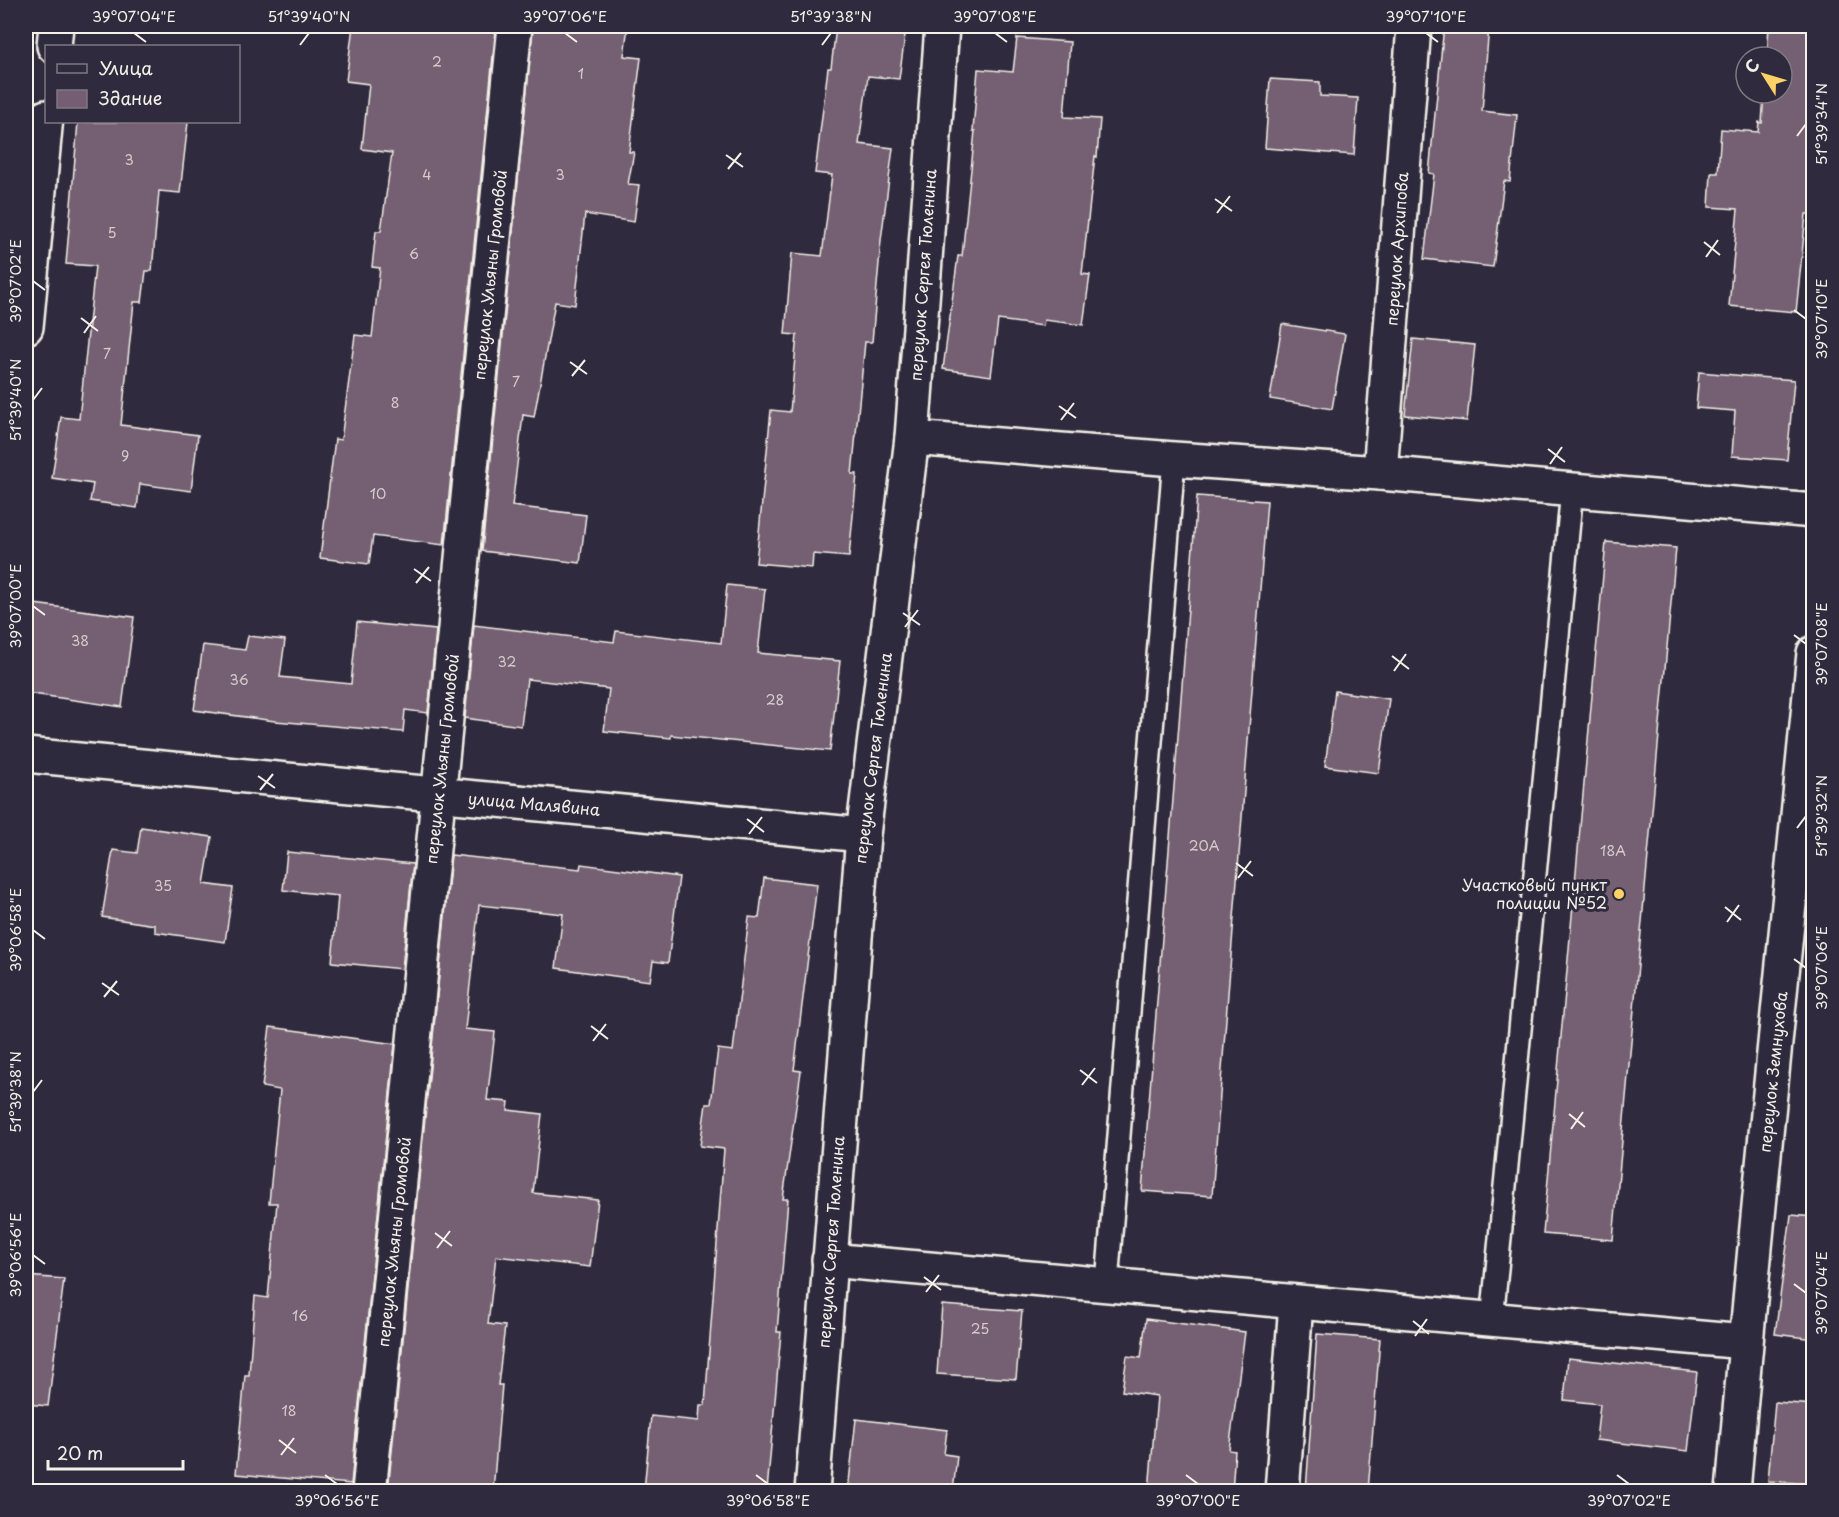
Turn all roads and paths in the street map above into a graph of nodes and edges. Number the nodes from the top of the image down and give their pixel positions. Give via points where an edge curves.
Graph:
1 (56, 26) edge
2 (515, 26) edge
3 (942, 26) edge
4 (1414, 26) edge
5 (54, 45) edge
6 (45, 123) edge
7 (28, 265) edge
8 (26, 327) edge
9 (912, 438) junction
10 (1174, 459) junction
11 (1380, 473) junction
12 (1572, 490) junction
13 (1814, 511) edge
14 (1814, 653) edge
15 (26, 755) edge
16 (439, 795) junction
17 (863, 835) junction
18 (1800, 943) edge
19 (829, 1260) junction
20 (1107, 1283) junction
21 (1296, 1303) junction
22 (1492, 1321) junction
23 (1745, 1342) junction
24 (369, 1491) edge
25 (812, 1491) edge
26 (1281, 1491) edge
27 (1733, 1491) edge

1 - 5 street
2 - 16 street, переулок Ульяны Громовой
3 - 9 street, переулок Сергея Тюленина
4 - 11 street, переулок Архипова
6 - 7 street
7 - 8 street
9 - 10 street
9 - 17 street, переулок Сергея Тюленина
10 - 11 street
10 - 20 lane
11 - 12 street
12 - 13 street
12 - 22 lane
14 - 18 street, переулок Земнухова
15 - 16 street, улица Малявина
16 - 17 street, улица Малявина
16 - 24 street, переулок Ульяны Громовой
17 - 19 street, переулок Сергея Тюленина
18 - 23 street, переулок Земнухова
19 - 20 street
19 - 25 street, переулок Сергея Тюленина
20 - 21 street
21 - 22 street
21 - 26 street
22 - 23 street
23 - 27 street, переулок Земнухова

